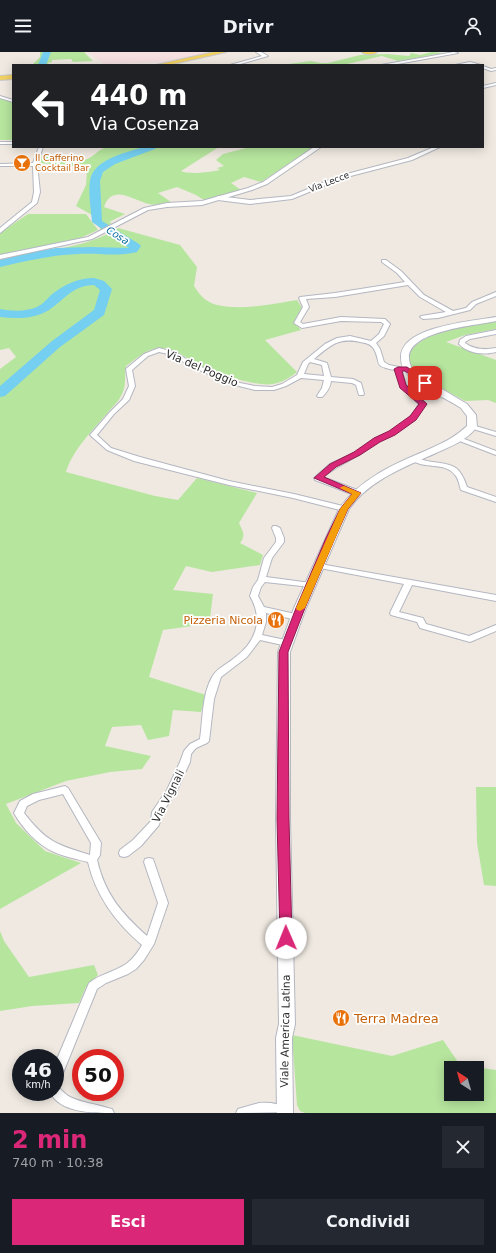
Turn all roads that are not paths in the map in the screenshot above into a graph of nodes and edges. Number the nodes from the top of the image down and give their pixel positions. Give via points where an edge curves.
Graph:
1 (223, 52) edge
2 (258, 52) edge
3 (365, 52) edge
4 (374, 52) edge
5 (449, 52) edge
6 (456, 53) edge
7 (443, 56) junction
8 (164, 64) edge
9 (236, 64) edge
10 (390, 64) edge
11 (464, 64) edge
12 (474, 64) edge
13 (12, 77) edge
14 (0, 78) edge
15 (496, 84) edge
16 (484, 87) edge
17 (0, 97) edge
18 (12, 100) edge
19 (0, 143) edge
20 (12, 143) edge
21 (41, 148) edge
22 (316, 148) edge
23 (436, 148) edge
24 (35, 164) junction
25 (0, 166) edge
26 (218, 198) junction
27 (0, 230) edge
28 (0, 258) edge
29 (384, 261) dead end
30 (410, 283) junction
31 (496, 294) edge
32 (452, 313) junction
33 (423, 317) dead end
34 (496, 319) edge
35 (496, 332) edge
36 (372, 342) junction
37 (496, 350) edge
38 (309, 360) junction
39 (402, 369) junction
40 (300, 376) junction
41 (328, 378) junction
42 (361, 394) dead end
43 (320, 396) dead end
44 (472, 427) junction
45 (496, 434) edge
46 (459, 439) junction
47 (496, 452) edge
48 (414, 459) junction
49 (357, 493) junction
50 (496, 500) edge
51 (344, 509) junction
52 (276, 528) dead end
53 (320, 566) junction
54 (262, 579) junction
55 (409, 582) junction
56 (311, 585) junction
57 (496, 598) edge
58 (262, 609) junction
59 (297, 617) junction
60 (496, 628) edge
61 (258, 637) junction
62 (287, 643) junction
63 (124, 853) dead end
64 (92, 860) junction
65 (149, 862) dead end
66 (149, 944) junction
67 (64, 1057) edge
68 (64, 1099) edge
69 (285, 1112) edge
70 (108, 1113) edge
71 (242, 1113) edge

1 - 8 main road
2 - 9 street via 266,56
3 - 4 main road
5 - 7 street
6 - 7 street
7 - 10 street
11 - 12 street
13 - 14 main road
15 - 16 street
17 - 18 street
19 - 20 street
21 - 24 street
22 - 26 street via 264,183
23 - 26 street, Via Lecce via 410,159 341,176 292,197 250,202
24 - 25 street
24 - 27 street via 37,192 34,203
26 - 28 street via 195,204 153,208 90,238
29 - 30 street
30 - 32 street via 422,296
30 - 36 street via 302,298 306,307 297,323 302,326 341,319 383,320 387,324 385,331
31 - 32 street
32 - 33 street
34 - 39 main road via 426,334 414,341 406,350
35 - 37 street via 468,337 462,344 474,350
36 - 38 street via 356,338 339,339
36 - 39 street via 381,363 387,367
38 - 40 street via 305,363
38 - 41 street via 325,364
39 - 44 main road via 468,410 472,417
39 - 49 street via 403,386 423,404 418,412 392,433 333,466 318,478
40 - 41 street
40 - 51 street, Via del Poggio via 277,389 255,388 233,383 190,364 175,354 159,350 146,355 129,369 132,386 126,400 93,435 109,449 137,459
41 - 42 street via 356,382 361,387
41 - 43 street via 326,390
44 - 45 street
44 - 46 main road, Viale America Latina
46 - 47 street
46 - 48 main road, Viale America Latina
48 - 49 main road, Viale America Latina via 372,481
48 - 50 street via 421,464 449,467 461,478 464,488
49 - 51 main road, Viale America Latina
51 - 53 main road, Viale America Latina
52 - 54 street, Via Vignali via 280,542 268,558
53 - 55 street
53 - 56 main road, Viale America Latina
54 - 56 street
54 - 58 street, Via Vignali via 254,596
55 - 57 street
55 - 60 street via 394,613 420,620 423,626 470,639
56 - 59 main road, Viale America Latina
58 - 59 street
58 - 61 street, Via Vignali
59 - 62 main road, Viale America Latina
61 - 62 street
61 - 63 street, Via Vignali via 246,653 217,676 207,714 204,741 193,746 188,753 171,792 157,812 156,822
62 - 69 main road, Viale America Latina via 283,674 287,1016 284,1038
64 - 64 street via 96,843 66,790 36,796 23,804 20,813 53,848
64 - 66 street via 98,883 108,901
65 - 66 street via 163,903
66 - 67 street via 130,968 102,978 94,986
68 - 70 street
69 - 71 street via 262,1107

